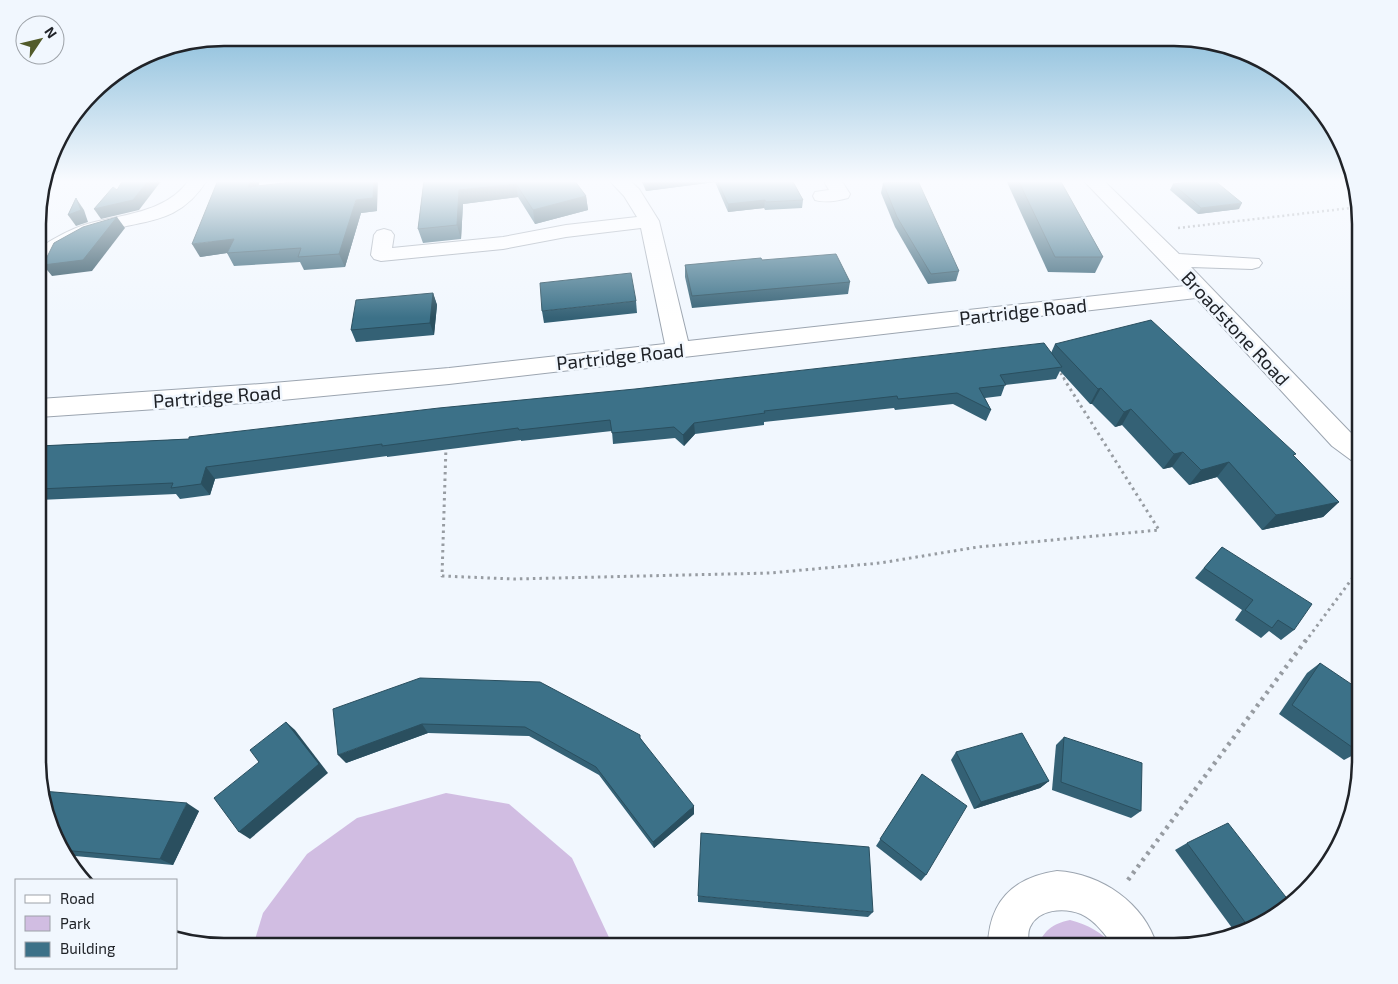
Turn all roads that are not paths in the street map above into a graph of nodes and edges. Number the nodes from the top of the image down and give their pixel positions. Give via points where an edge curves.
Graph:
1 (106, 226) edge
2 (612, 226) edge
3 (650, 226) edge
4 (1138, 226) edge
5 (384, 235) dead end
6 (46, 252) edge
7 (1173, 260) junction
8 (1252, 263) dead end
9 (1200, 291) junction
10 (678, 350) junction
11 (46, 407) edge
12 (1351, 446) edge
13 (1009, 938) edge
14 (1132, 938) edge

1 - 6 street via 90,230
2 - 5 street via 503,243 381,255
3 - 10 street
4 - 7 street, Broadstone Road
7 - 8 street
7 - 9 street, Broadstone Road
9 - 10 street, Partridge Road
9 - 12 street, Broadstone Road
10 - 11 street, Partridge Road via 449,376
13 - 14 street via 1011,923 1020,906 1033,896 1050,890 1068,890 1088,896 1107,908

